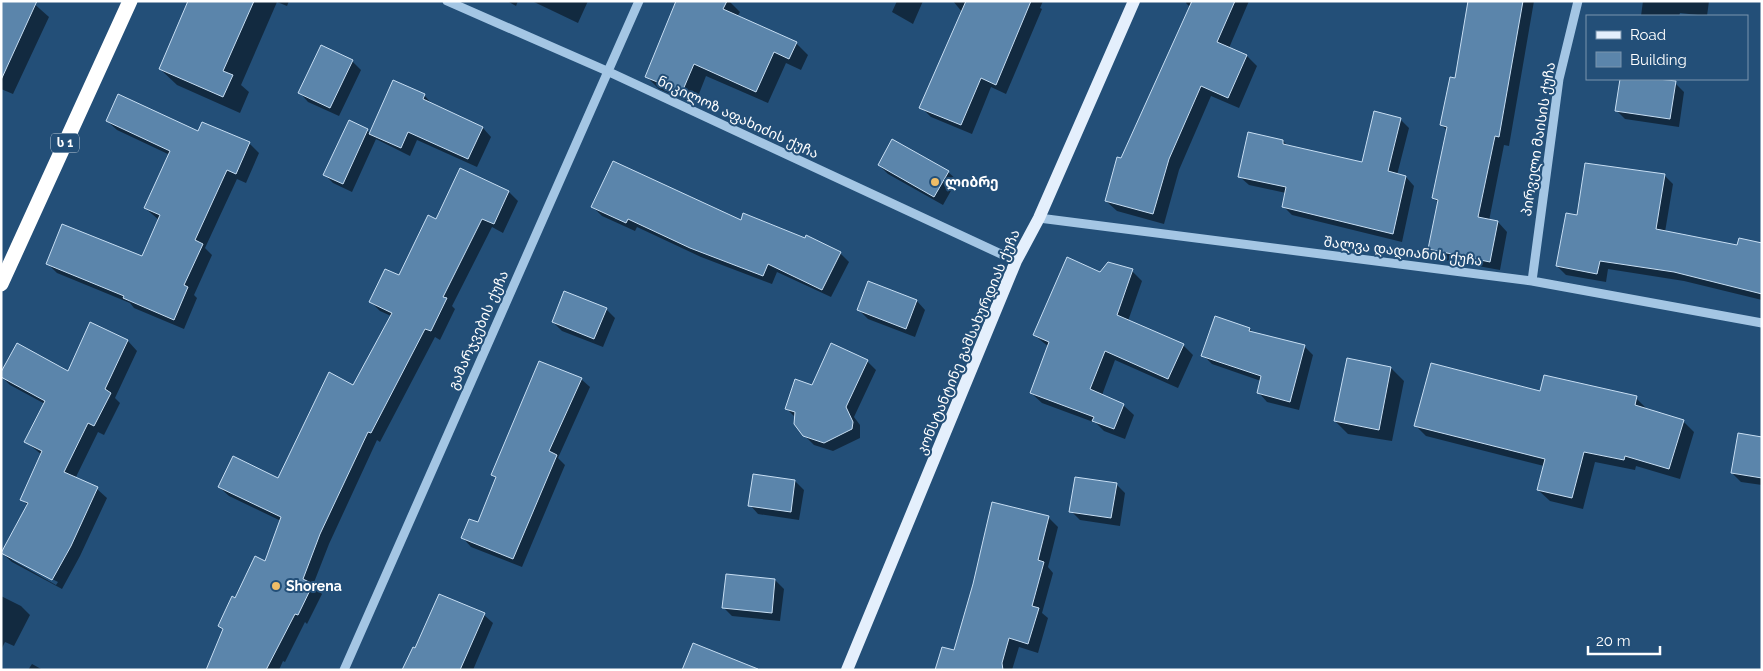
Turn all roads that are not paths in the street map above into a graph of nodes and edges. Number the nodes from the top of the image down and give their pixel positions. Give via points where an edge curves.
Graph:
1 (130, 1) edge
2 (447, 1) edge
3 (639, 1) edge
4 (1134, 1) edge
5 (1578, 1) edge
6 (607, 71) junction
7 (1039, 218) junction
8 (1016, 261) junction
9 (1532, 281) junction
10 (1, 284) edge
11 (1762, 323) edge
12 (344, 670) edge
13 (846, 670) edge

1 - 10 highway, ს 1
2 - 6 street, ნიკილოზ აფახიძის ქუჩა
3 - 6 street, გამარჯვების ქუჩა
4 - 7 main road, კონსტანტინე გამსახურდიას ქუჩა
5 - 9 street, პირველი მაისის ქუჩა via 1559,79
6 - 8 street, ნიკილოზ აფახიძის ქუჩა
6 - 12 street, გამარჯვების ქუჩა
7 - 8 main road, კონსტანტინე გამსახურდიას ქუჩა
7 - 9 street, შალვა დადიანის ქუჩა
8 - 13 main road, კონსტანტინე გამსახურდიას ქუჩა
9 - 11 street, შალვა დადიანის ქუჩა

